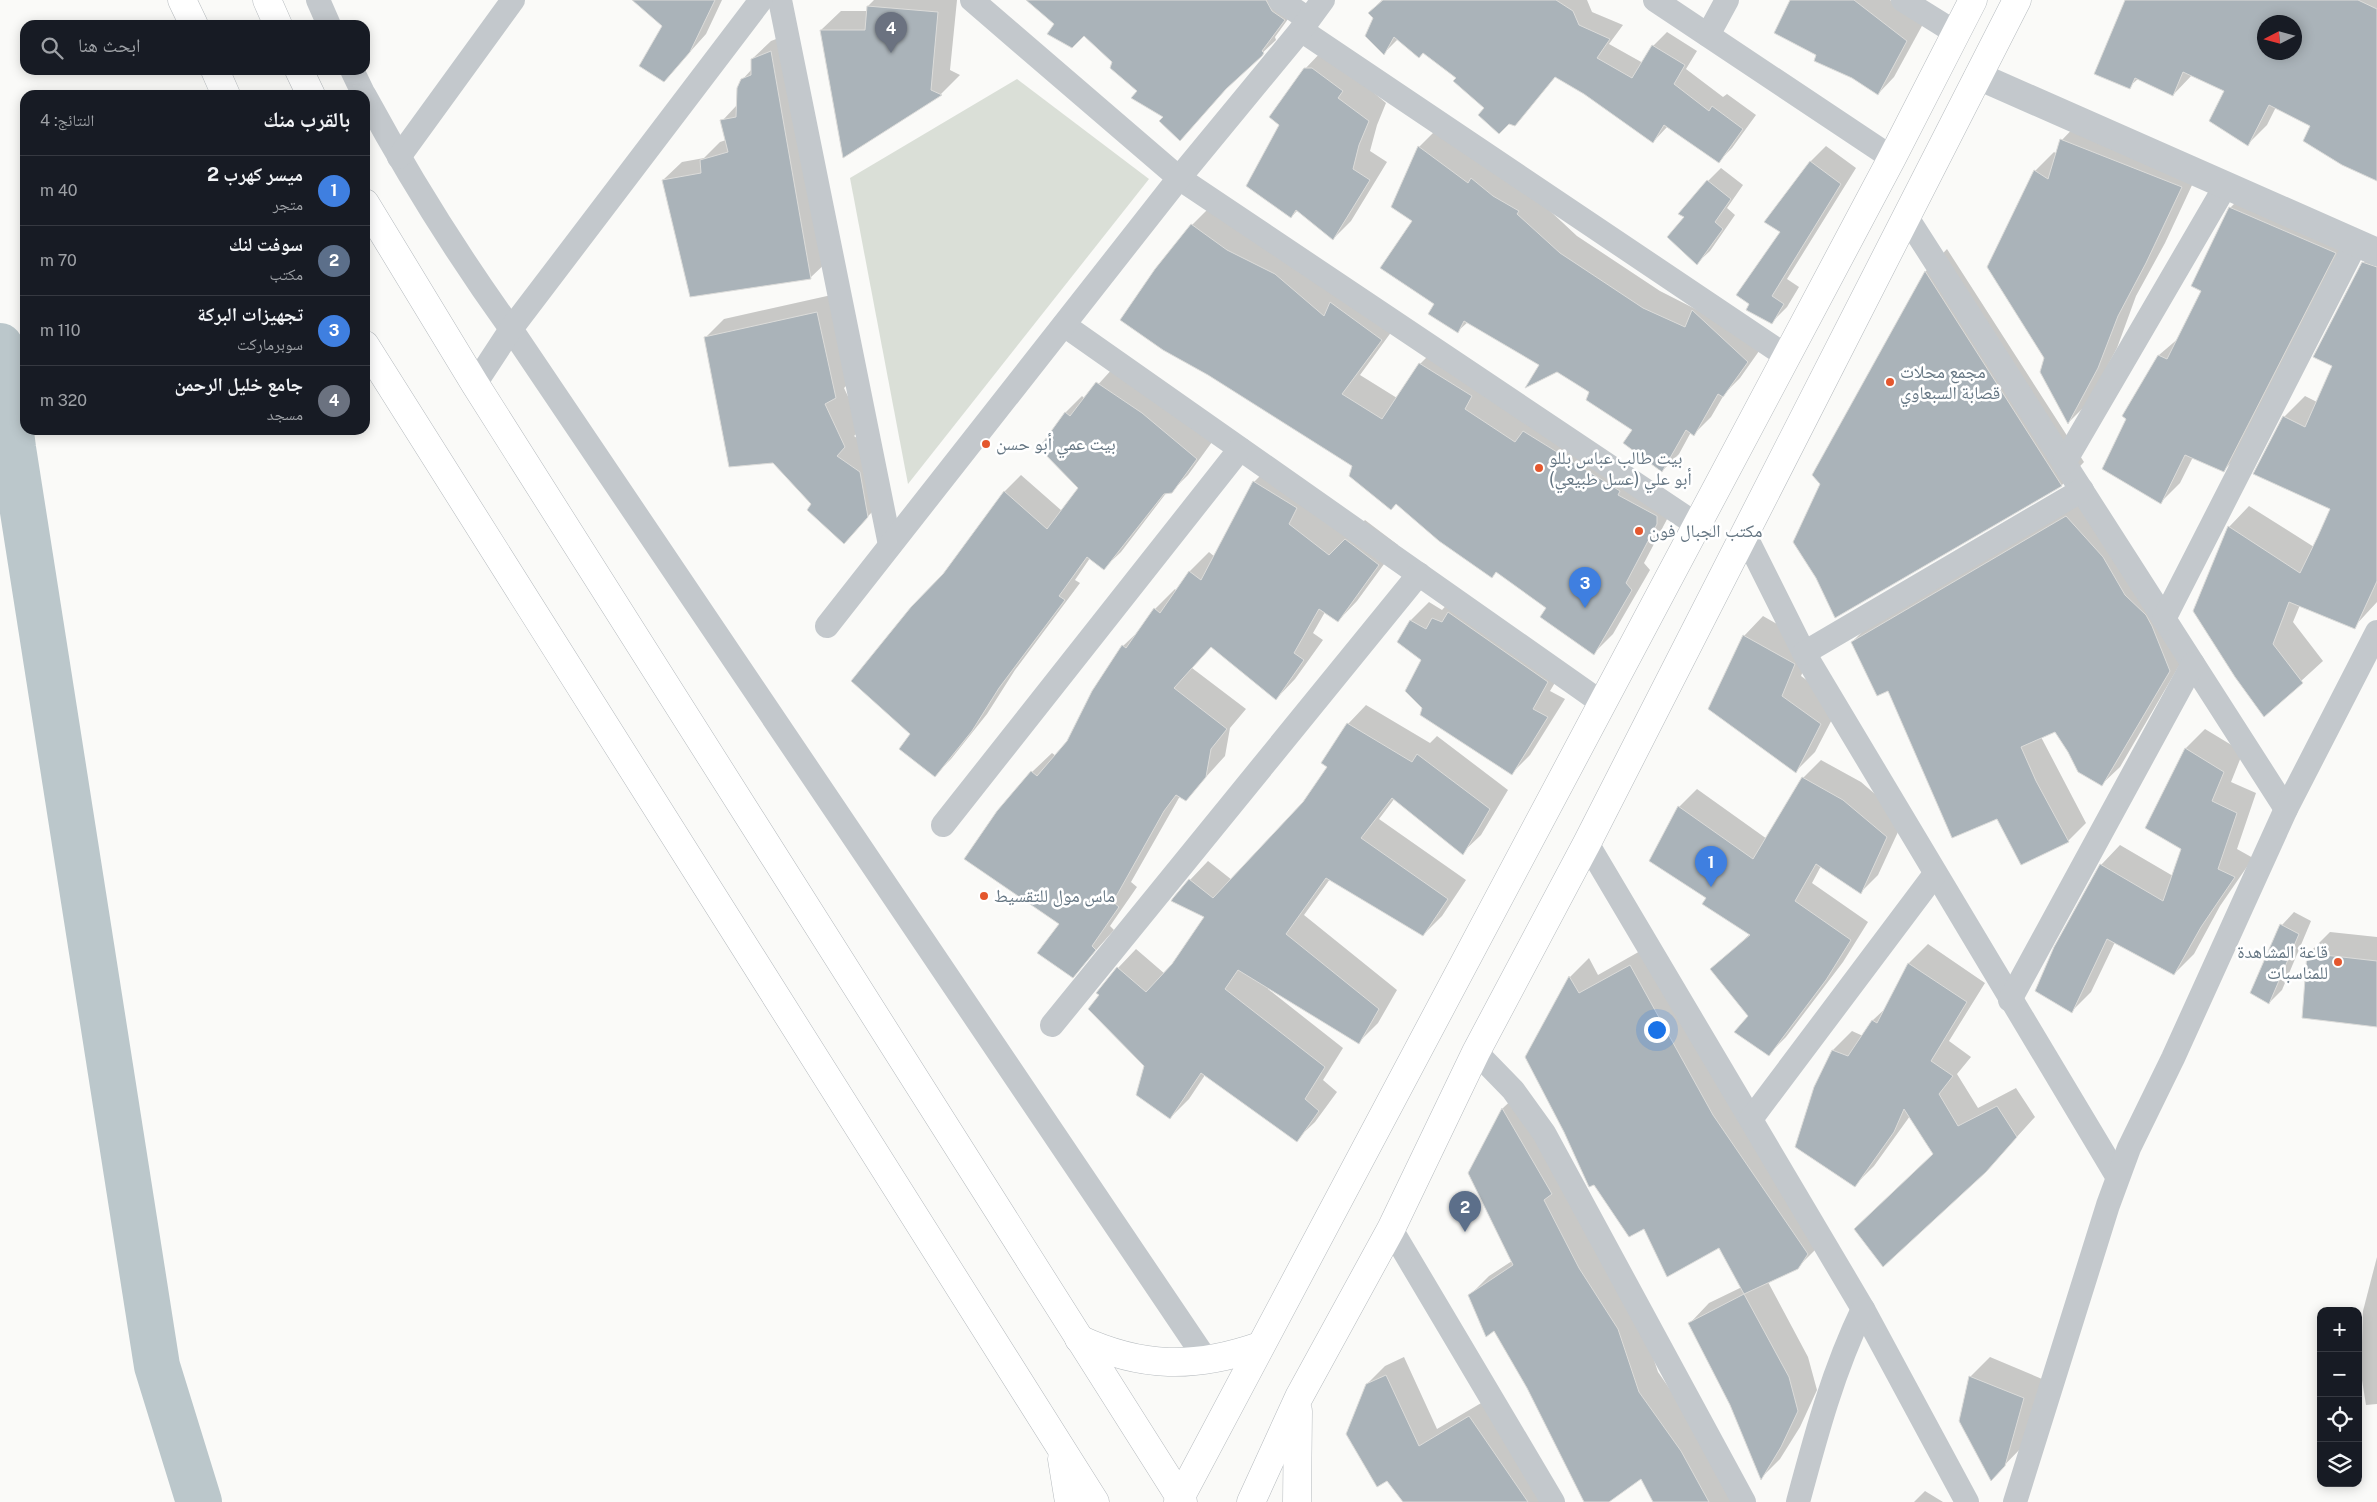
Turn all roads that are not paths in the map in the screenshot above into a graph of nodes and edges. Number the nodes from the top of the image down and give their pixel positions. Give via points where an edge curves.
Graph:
1 (182, 0) edge
2 (267, 0) edge
3 (318, 0) edge
4 (513, 0) edge
5 (761, 0) edge
6 (780, 0) edge
7 (972, 0) edge
8 (1280, 0) edge
9 (1323, 0) edge
10 (1655, 0) edge
11 (1727, 0) edge
12 (1903, 0) edge
13 (1973, 0) edge
14 (2017, 0) edge
15 (192, 20) edge
16 (276, 20) edge
17 (327, 20) edge
18 (1305, 24) junction
19 (1956, 33) junction
20 (1708, 35) junction
21 (217, 75) edge
22 (301, 75) edge
23 (354, 75) edge
24 (1978, 76) junction
25 (224, 90) edge
26 (309, 90) edge
27 (362, 90) edge
28 (370, 105) edge
29 (399, 157) junction
30 (1892, 158) junction
31 (1179, 178) junction
32 (2226, 186) junction
33 (370, 211) edge
34 (1906, 216) junction
35 (2366, 247) edge
36 (1064, 324) junction
37 (511, 329) junction
38 (370, 353) edge
39 (1786, 356) junction
40 (475, 384) junction
41 (1240, 449) junction
42 (2064, 463) junction
43 (2082, 490) junction
44 (1697, 525) junction
45 (1745, 535) junction
46 (890, 545) junction
47 (1419, 574) junction
48 (2164, 619) junction
49 (827, 626) dead end
50 (2377, 632) edge
51 (1804, 652) junction
52 (2193, 664) junction
53 (1602, 704) junction
54 (2286, 809) junction
55 (942, 825) dead end
56 (1587, 843) junction
57 (1935, 874) junction
58 (2010, 1000) junction
59 (1052, 1025) dead end
60 (1476, 1052) junction
61 (1751, 1119) junction
62 (2117, 1176) junction
63 (1391, 1229) junction
64 (1864, 1309) junction
65 (1079, 1339) junction
66 (1260, 1346) junction
67 (1207, 1361) junction
68 (1299, 1398) junction
69 (1060, 1447) junction
70 (1180, 1500) edge
71 (1069, 1502) edge
72 (1095, 1502) edge
73 (1251, 1502) edge
74 (1297, 1502) edge
75 (1553, 1502) edge
76 (1744, 1502) edge
77 (1798, 1502) edge
78 (1967, 1502) edge
79 (2015, 1502) edge

1 - 15 main road
2 - 16 main road
3 - 17 street
4 - 29 street
5 - 37 street
6 - 46 street
7 - 31 street
8 - 18 street
9 - 18 street
10 - 20 street
11 - 20 street
12 - 19 street
13 - 19 main road
14 - 24 main road
18 - 31 street
18 - 39 street
19 - 30 main road
20 - 30 street
21 - 25 main road
22 - 26 main road
23 - 27 street
24 - 32 street
24 - 34 main road
28 - 29 street
29 - 37 street via 433,216
30 - 39 main road
31 - 36 street
31 - 44 street
32 - 35 street
32 - 42 street
33 - 40 main road
34 - 42 street
34 - 45 main road
35 - 48 street
36 - 41 street
36 - 46 street
37 - 40 street
37 - 67 street
38 - 69 main road
39 - 44 main road
40 - 65 main road
41 - 47 street
41 - 55 street
42 - 43 street
43 - 48 street
43 - 51 street
44 - 53 main road
45 - 51 street
45 - 56 main road
46 - 49 street
47 - 53 street
47 - 59 street
48 - 52 street
50 - 54 street
51 - 57 street
52 - 54 street
52 - 58 street
53 - 66 main road
54 - 62 street
56 - 60 main road
56 - 61 street
57 - 58 street
57 - 61 street
58 - 62 street
60 - 63 main road
60 - 76 street via 1513,1090 1544,1133
61 - 64 street
62 - 79 street
63 - 68 main road
63 - 75 street
64 - 77 street via 1831,1383
64 - 78 street
65 - 67 main road via 1102,1350 1151,1362
65 - 70 main road
66 - 67 main road
66 - 70 main road
68 - 73 main road
68 - 74 main road
69 - 71 main road
69 - 72 main road

